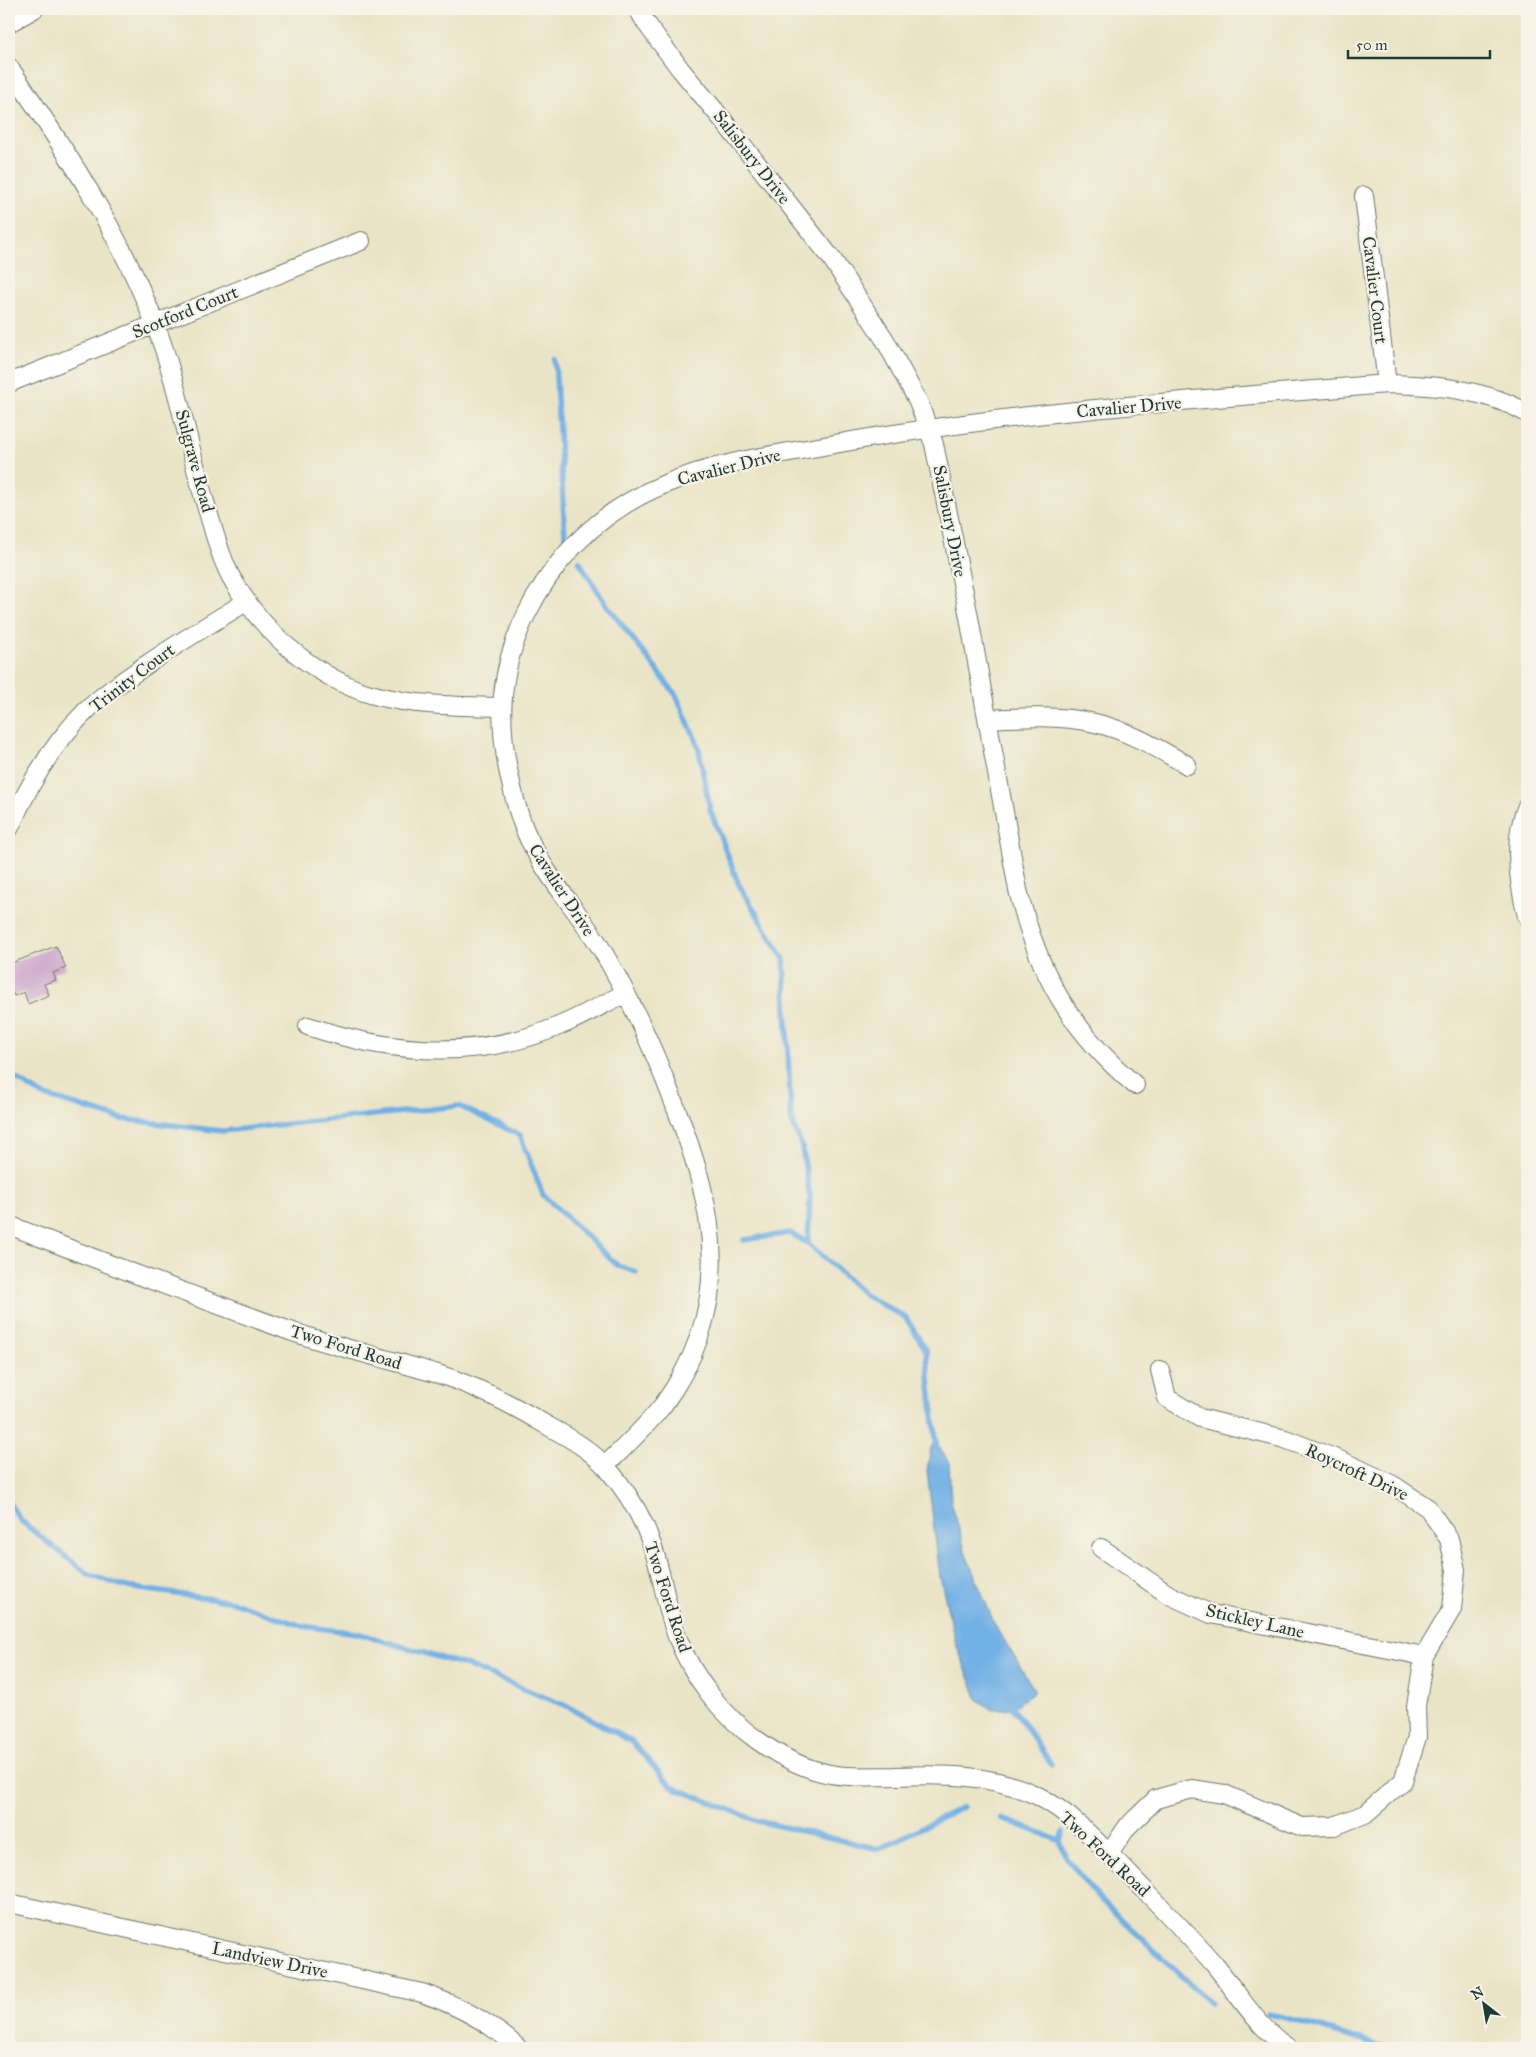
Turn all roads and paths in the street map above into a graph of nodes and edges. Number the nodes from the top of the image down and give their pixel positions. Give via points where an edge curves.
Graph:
1 (34, 9) edge
2 (638, 9) edge
3 (9, 23) edge
4 (9, 67) edge
5 (1364, 196) dead end
6 (361, 240) dead end
7 (155, 324) junction
8 (9, 383) edge
9 (1387, 384) junction
10 (1527, 413) edge
11 (930, 428) junction
12 (246, 602) junction
13 (501, 707) junction
14 (987, 719) junction
15 (1187, 765) dead end
16 (1527, 806) edge
17 (9, 828) edge
18 (1527, 916) edge
19 (626, 993) junction
20 (308, 1026) dead end
21 (1135, 1085) dead end
22 (9, 1225) edge
23 (1160, 1370) dead end
24 (605, 1466) junction
25 (1101, 1548) dead end
26 (1424, 1656) junction
27 (1108, 1854) junction
28 (9, 1903) edge
29 (518, 2048) edge
30 (1288, 2048) edge

1 - 3 street
2 - 11 street, Salisbury Drive via 680,70 832,259 885,340
4 - 7 street, Sulgrave Road via 105,216
5 - 9 street, Cavalier Court
6 - 7 street, Scotford Court
7 - 8 street, Scotford Court
7 - 12 street, Sulgrave Road via 222,558
9 - 10 street, Cavalier Drive via 1462,390 1499,400
9 - 11 street, Cavalier Drive
11 - 13 street, Cavalier Drive via 705,470 630,500 604,517 571,547 535,596 509,655
11 - 14 street, Salisbury Drive
12 - 13 street, Sulgrave Road via 294,653 342,683 395,700
12 - 17 street, Trinity Court via 179,643 86,711 39,770
13 - 19 street, Cavalier Drive via 502,740 509,777 529,840 601,948
14 - 15 street via 1074,719 1097,724 1131,736
14 - 21 street, Salisbury Drive via 1018,890 1040,962 1057,995 1086,1037
16 - 18 street via 1520,830 1518,859
19 - 20 street via 567,1023 530,1036 451,1050 376,1044
19 - 24 street, Cavalier Drive via 656,1056 704,1189 713,1260 704,1321 684,1371 650,1422
22 - 24 street, Two Ford Road via 292,1332 473,1386 577,1442
23 - 26 street, Roycroft Drive via 1167,1398 1200,1418 1285,1438 1326,1454 1393,1485 1428,1508 1449,1539 1456,1570 1452,1609
24 - 27 street, Two Ford Road via 640,1517 652,1545 679,1641 693,1670 711,1697 757,1740 795,1762 828,1774 858,1777 970,1776 1015,1786 1066,1814
25 - 26 street, Stickley Lane via 1169,1596 1211,1614
26 - 27 street, Roycroft Drive via 1416,1706 1418,1738 1403,1781 1366,1814 1334,1826 1302,1827 1224,1794 1192,1789 1156,1799 1127,1826
27 - 30 street, Two Ford Road via 1216,1966 1258,2023
28 - 29 street, Landview Drive via 422,1993 450,2002 485,2022

